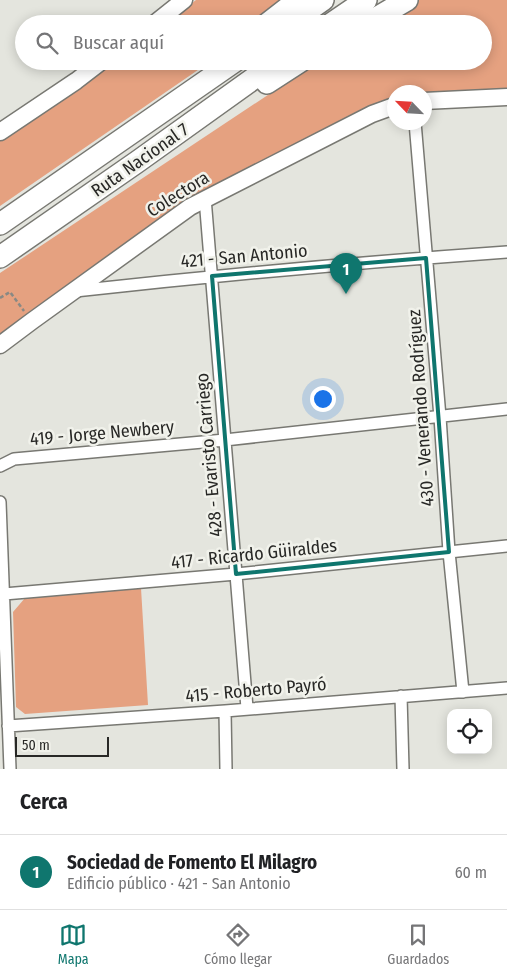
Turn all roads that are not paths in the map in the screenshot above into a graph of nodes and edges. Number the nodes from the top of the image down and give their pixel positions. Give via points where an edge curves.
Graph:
1 (184, 0) edge
2 (298, 0) edge
3 (323, 0) edge
4 (366, 0) edge
5 (407, 0) edge
6 (165, 15) edge
7 (279, 15) edge
8 (302, 15) edge
9 (344, 15) edge
10 (381, 15) edge
11 (90, 70) edge
12 (206, 70) edge
13 (222, 70) edge
14 (265, 70) edge
15 (287, 70) edge
16 (507, 97) edge
17 (432, 101) edge
18 (387, 109) edge
19 (416, 130) edge
20 (0, 132) edge
21 (127, 136) junction
22 (137, 162) junction
23 (205, 198) junction
24 (0, 224) edge
25 (507, 252) edge
26 (0, 257) edge
27 (426, 258) junction
28 (212, 276) junction
29 (74, 291) junction
30 (0, 345) edge
31 (507, 409) edge
32 (440, 417) junction
33 (225, 440) junction
34 (0, 466) edge
35 (0, 502) edge
36 (507, 546) edge
37 (449, 552) junction
38 (236, 574) junction
39 (4, 594) junction
40 (3, 631) edge
41 (507, 688) edge
42 (463, 692) junction
43 (401, 696) junction
44 (247, 708) junction
45 (225, 711) junction
46 (8, 726) junction
47 (10, 769) edge
48 (226, 769) edge
49 (402, 769) edge

1 - 6 street
2 - 7 highway
3 - 8 highway
4 - 9 highway
5 - 10 highway
11 - 20 street
12 - 21 highway
13 - 21 highway, Ruta Nacional 7
14 - 22 highway, Ruta Nacional 7
15 - 22 highway
16 - 17 street
18 - 23 street, Colectora
19 - 27 street, 430 - Venerando Rodríguez
21 - 24 highway, Ruta Nacional 7
22 - 26 highway, Ruta Nacional 7
23 - 28 street, 428 - Evaristo Carriego
23 - 29 street, Colectora
25 - 27 street, 421 - San Antonio
27 - 28 street, 421 - San Antonio
27 - 32 street, 430 - Venerando Rodríguez
28 - 29 street, 421 - San Antonio
28 - 33 street, 428 - Evaristo Carriego
29 - 30 street, Colectora
31 - 32 street, 419 - Jorge Newbery
32 - 33 street, 419 - Jorge Newbery
32 - 37 street, 430 - Venerando Rodríguez
33 - 34 street, 419 - Jorge Newbery via 14,459
33 - 38 street, 428 - Evaristo Carriego
35 - 39 street
36 - 37 street, 417 - Ricardo Güiraldes
37 - 38 street, 417 - Ricardo Güiraldes
37 - 42 street, 430 - Venerando Rodríguez
38 - 39 street, 417 - Ricardo Güiraldes
38 - 44 street, 428 - Evaristo Carriego
39 - 40 street
40 - 46 street
41 - 42 street, 415 - Roberto Payró
42 - 43 street, 415 - Roberto Payró
43 - 44 street, 415 - Roberto Payró
43 - 49 street
44 - 45 street, 415 - Roberto Payró
45 - 46 street, 415 - Roberto Payró
45 - 48 street
46 - 47 street

